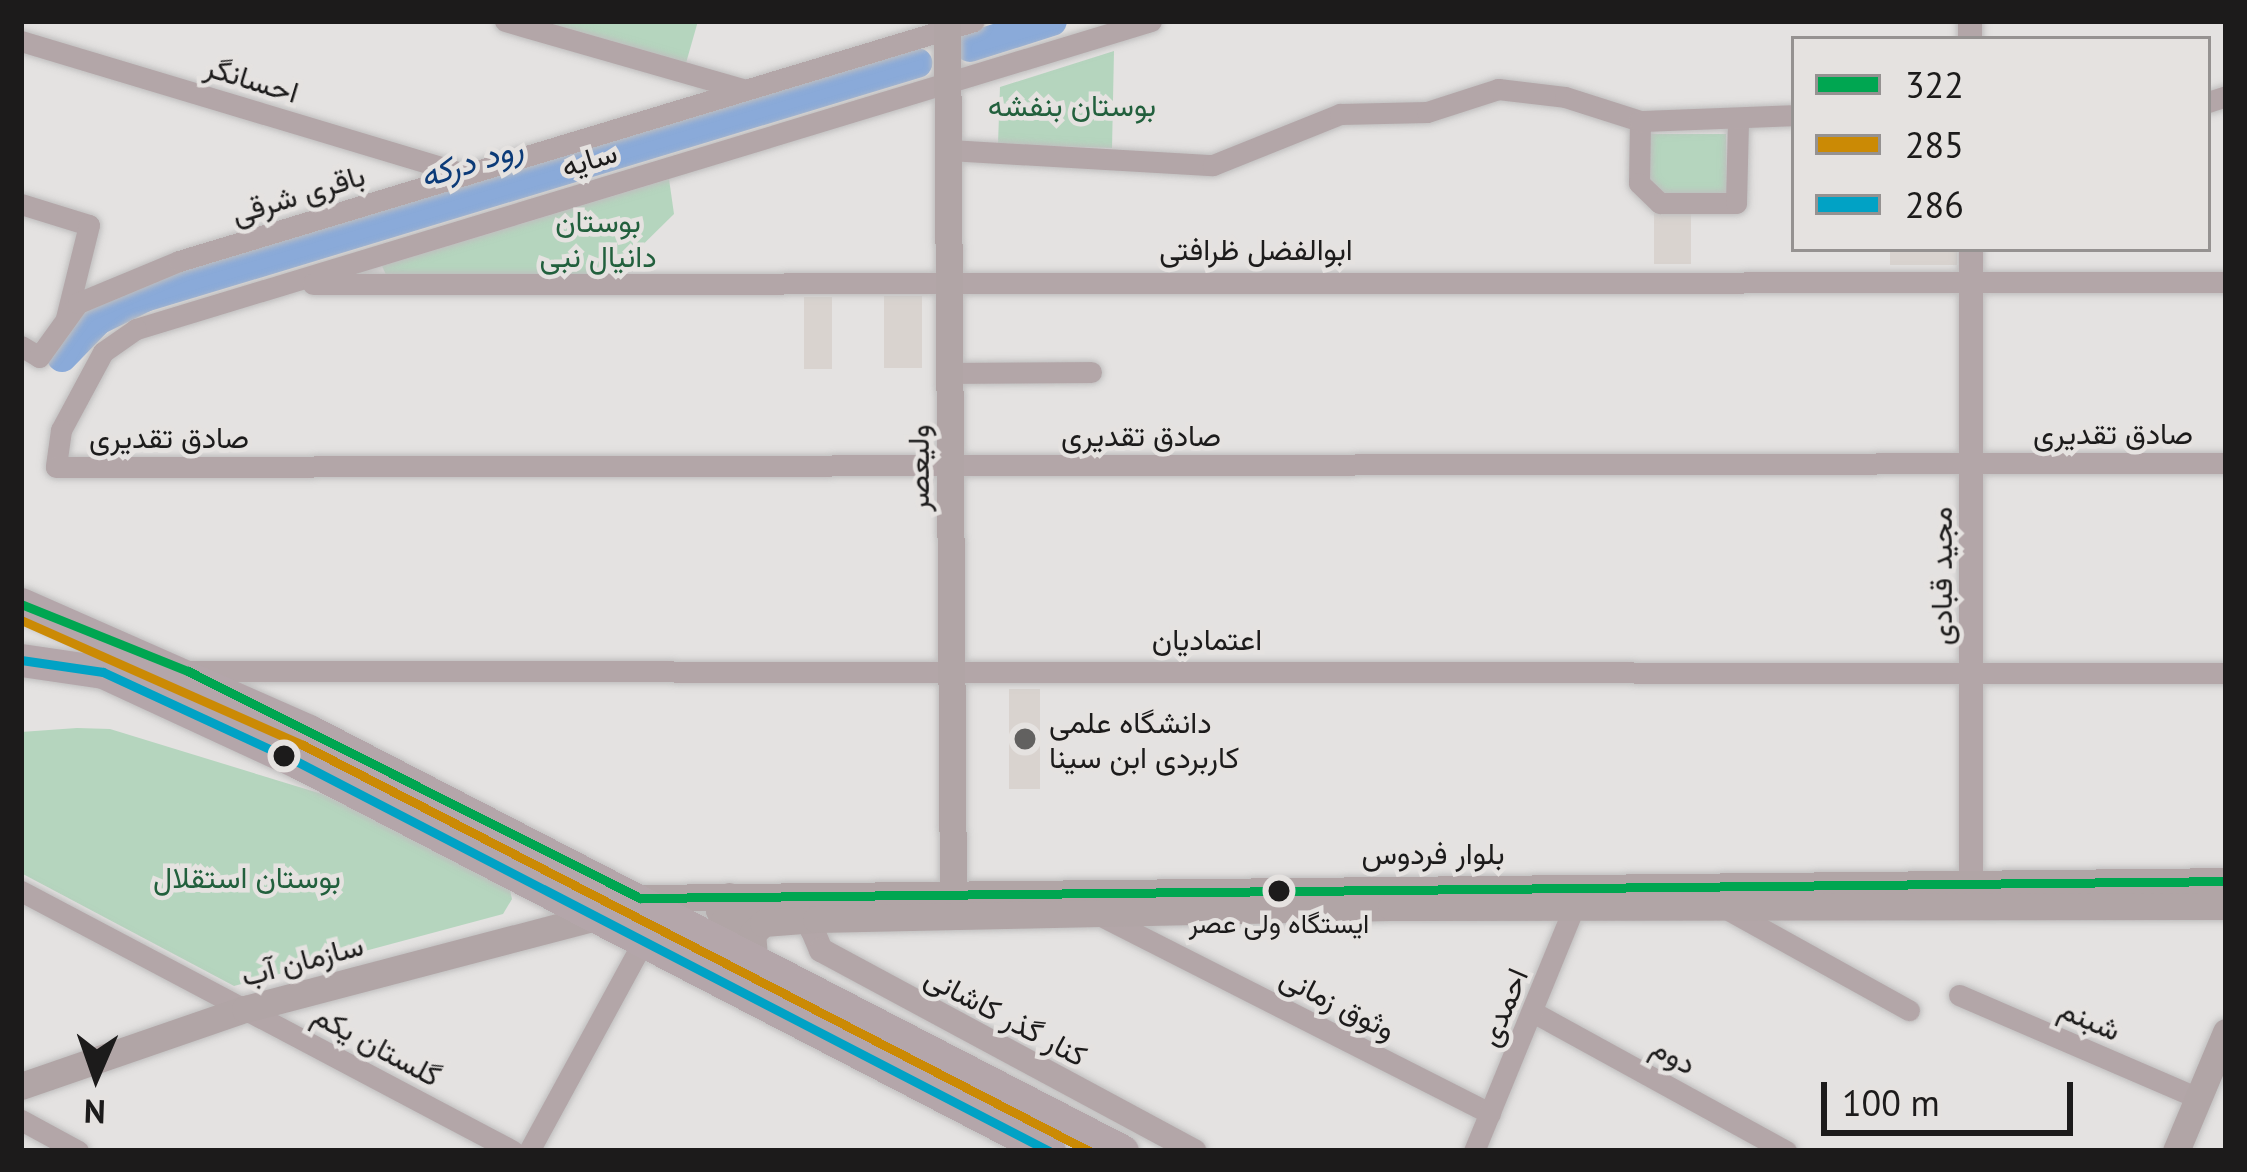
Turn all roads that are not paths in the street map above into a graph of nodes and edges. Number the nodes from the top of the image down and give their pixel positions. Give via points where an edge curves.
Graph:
1 (505, 21) edge
2 (1151, 21) edge
3 (956, 24) edge
4 (21, 40) edge
5 (948, 79) junction
6 (746, 90) junction
7 (1791, 115) edge
8 (1640, 121) junction
9 (1738, 121) junction
10 (949, 150) junction
11 (465, 175) junction
12 (21, 204) edge
13 (1971, 252) edge
14 (950, 279) junction
15 (1971, 281) junction
16 (2226, 282) edge
17 (286, 285) junction
18 (65, 318) junction
19 (30, 352) edge
20 (1090, 372) dead end
21 (950, 373) junction
22 (1971, 463) junction
23 (2226, 463) edge
24 (951, 465) junction
25 (56, 467) joint
26 (21, 604) edge
27 (21, 639) edge
28 (21, 660) edge
29 (952, 668) junction
30 (188, 671) junction
31 (103, 672) junction
32 (1971, 672) junction
33 (2226, 673) edge
34 (2226, 881) edge
35 (21, 891) edge
36 (1971, 892) junction
37 (1720, 895) junction
38 (729, 896) junction
39 (1578, 896) junction
40 (640, 898) junction
41 (1095, 901) junction
42 (954, 902) junction
43 (2226, 906) edge
44 (605, 915) junction
45 (816, 919) junction
46 (763, 923) junction
47 (646, 936) junction
48 (754, 956) junction
49 (1959, 995) dead end
50 (245, 1009) junction
51 (1909, 1010) dead end
52 (1533, 1012) junction
53 (2224, 1044) edge
54 (21, 1087) edge
55 (2198, 1098) junction
56 (1490, 1113) junction
57 (21, 1120) edge
58 (78, 1151) edge
59 (513, 1151) edge
60 (529, 1151) edge
61 (1049, 1151) edge
62 (1122, 1151) edge
63 (1194, 1151) edge
64 (1474, 1151) edge
65 (1786, 1151) edge
66 (2176, 1151) edge

1 - 6 street
2 - 5 street, سایه
3 - 5 main road, ولیعصر
3 - 6 street, باقری شرقی
4 - 11 street, احسانگر
5 - 10 main road, ولیعصر
5 - 17 street, سایه
6 - 11 street, باقری شرقی
7 - 9 street
8 - 9 street
8 - 9 street via 1639,183 1660,203 1736,202
8 - 10 street via 1565,97 1498,89 1406,115 1340,114 1213,165
10 - 14 main road, ولیعصر
11 - 18 street, باقری شرقی via 178,262 78,303
12 - 18 street via 89,225
13 - 15 street, مجید قبادی
14 - 15 street, ابوالفضل ظرافتی
14 - 17 street, ابوالفضل ظرافتی
14 - 21 main road, ولیعصر
15 - 16 street, ابوالفضل ظرافتی
15 - 22 street, مجید قبادی
17 - 25 street, سایه via 136,329 103,352 61,430
18 - 19 street, باقری شرقی
20 - 21 street
21 - 24 main road, ولیعصر
22 - 23 street, صادق تقدیری
22 - 24 street, صادق تقدیری
22 - 32 street, مجید قبادی
24 - 25 street, صادق تقدیری
24 - 29 main road, ولیعصر
26 - 30 main road
27 - 31 main road
28 - 31 main road
29 - 30 street, اعتمادیان
29 - 32 street, اعتمادیان
29 - 42 main road, ولیعصر
30 - 40 main road
31 - 44 main road
32 - 33 street, اعتمادیان
32 - 36 street, مجید قبادی
34 - 36 main road, بلوار فردوس
35 - 50 street, گلستان یکم
36 - 37 main road, بلوار فردوس
36 - 43 main road, بلوار فردوس
37 - 39 main road, بلوار فردوس
37 - 51 street
38 - 40 main road, بلوار فردوس
38 - 42 main road, بلوار فردوس
38 - 46 main road via 719,910 724,920
39 - 41 main road, بلوار فردوس
39 - 52 street, احمدی
40 - 48 main road
41 - 42 main road, بلوار فردوس
41 - 56 street, وثوق زمانی
42 - 45 main road, بلوار فردوس
44 - 47 main road
44 - 50 main road, سازمان آب
45 - 46 main road, بلوار فردوس
45 - 63 street, کنار گذر کاشانی via 821,950
46 - 48 main road via 752,934
47 - 60 street
47 - 61 main road
48 - 62 main road
49 - 55 street, شبنم
50 - 54 main road, سازمان آب
50 - 59 street, گلستان یکم
52 - 56 street, احمدی
52 - 65 street, دوم
53 - 55 main road
55 - 66 main road
56 - 64 street, احمدی
57 - 58 street

